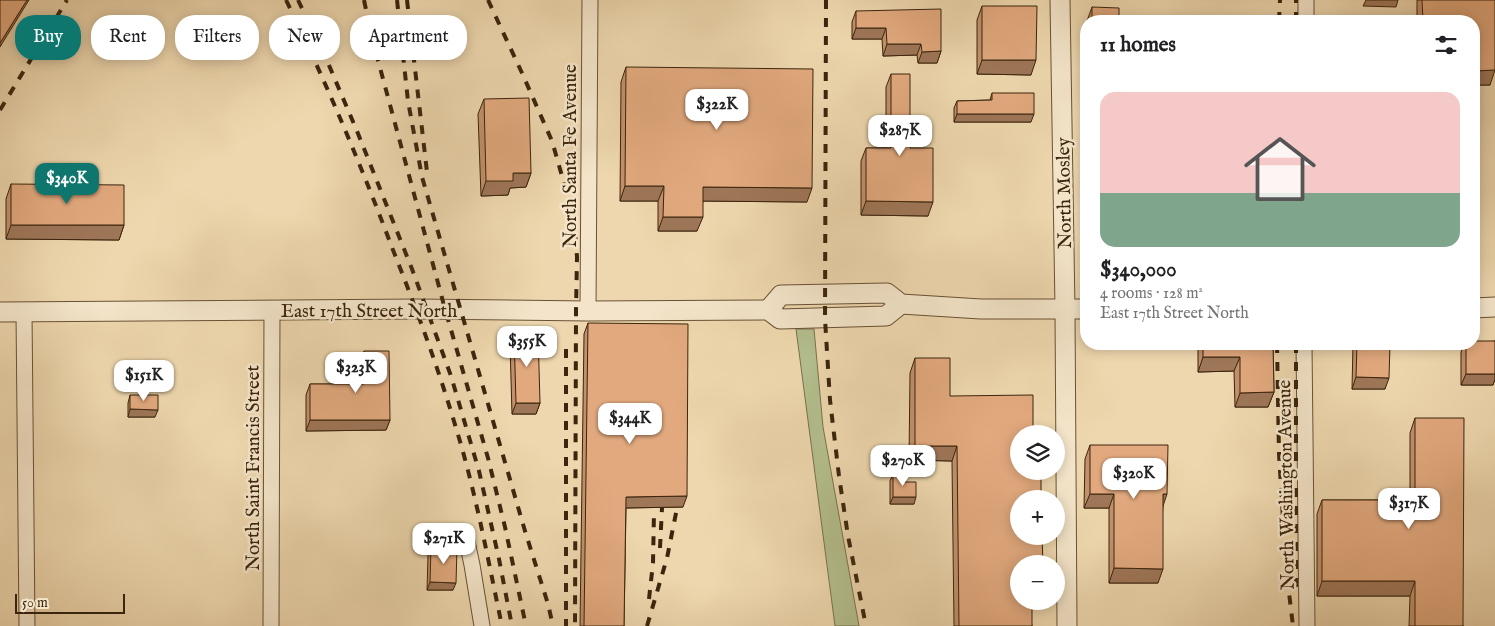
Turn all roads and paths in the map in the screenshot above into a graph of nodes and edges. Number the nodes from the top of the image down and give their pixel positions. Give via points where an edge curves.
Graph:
1 (590, 0) edge
2 (1060, 0) edge
3 (1306, 0) edge
4 (1306, 15) edge
5 (901, 304) junction
6 (1480, 308) edge
7 (1495, 308) edge
8 (1065, 309) junction
9 (1080, 309) edge
10 (272, 310) junction
11 (768, 310) junction
12 (588, 311) junction
13 (0, 312) edge
14 (24, 312) junction
15 (1304, 350) edge
16 (465, 532) dead end
17 (26, 626) edge
18 (271, 626) edge
19 (482, 626) edge
20 (1067, 626) edge
21 (1307, 626) edge

1 - 12 street, North Santa Fe Avenue
2 - 8 street, North Mosley
3 - 4 street
5 - 8 street via 981,309
5 - 11 street, East 17th Street North via 886,316 825,319 780,320
5 - 11 street via 887,293 794,294 781,295
6 - 7 street
8 - 9 street
8 - 20 street, North Mosley
10 - 12 street, East 17th Street North
10 - 14 street, East 17th Street North
10 - 18 street, North Saint Francis Street
11 - 12 street, East 17th Street North
13 - 14 street, East 17th Street North
14 - 17 street
15 - 21 street, North Washington Avenue
16 - 19 street

